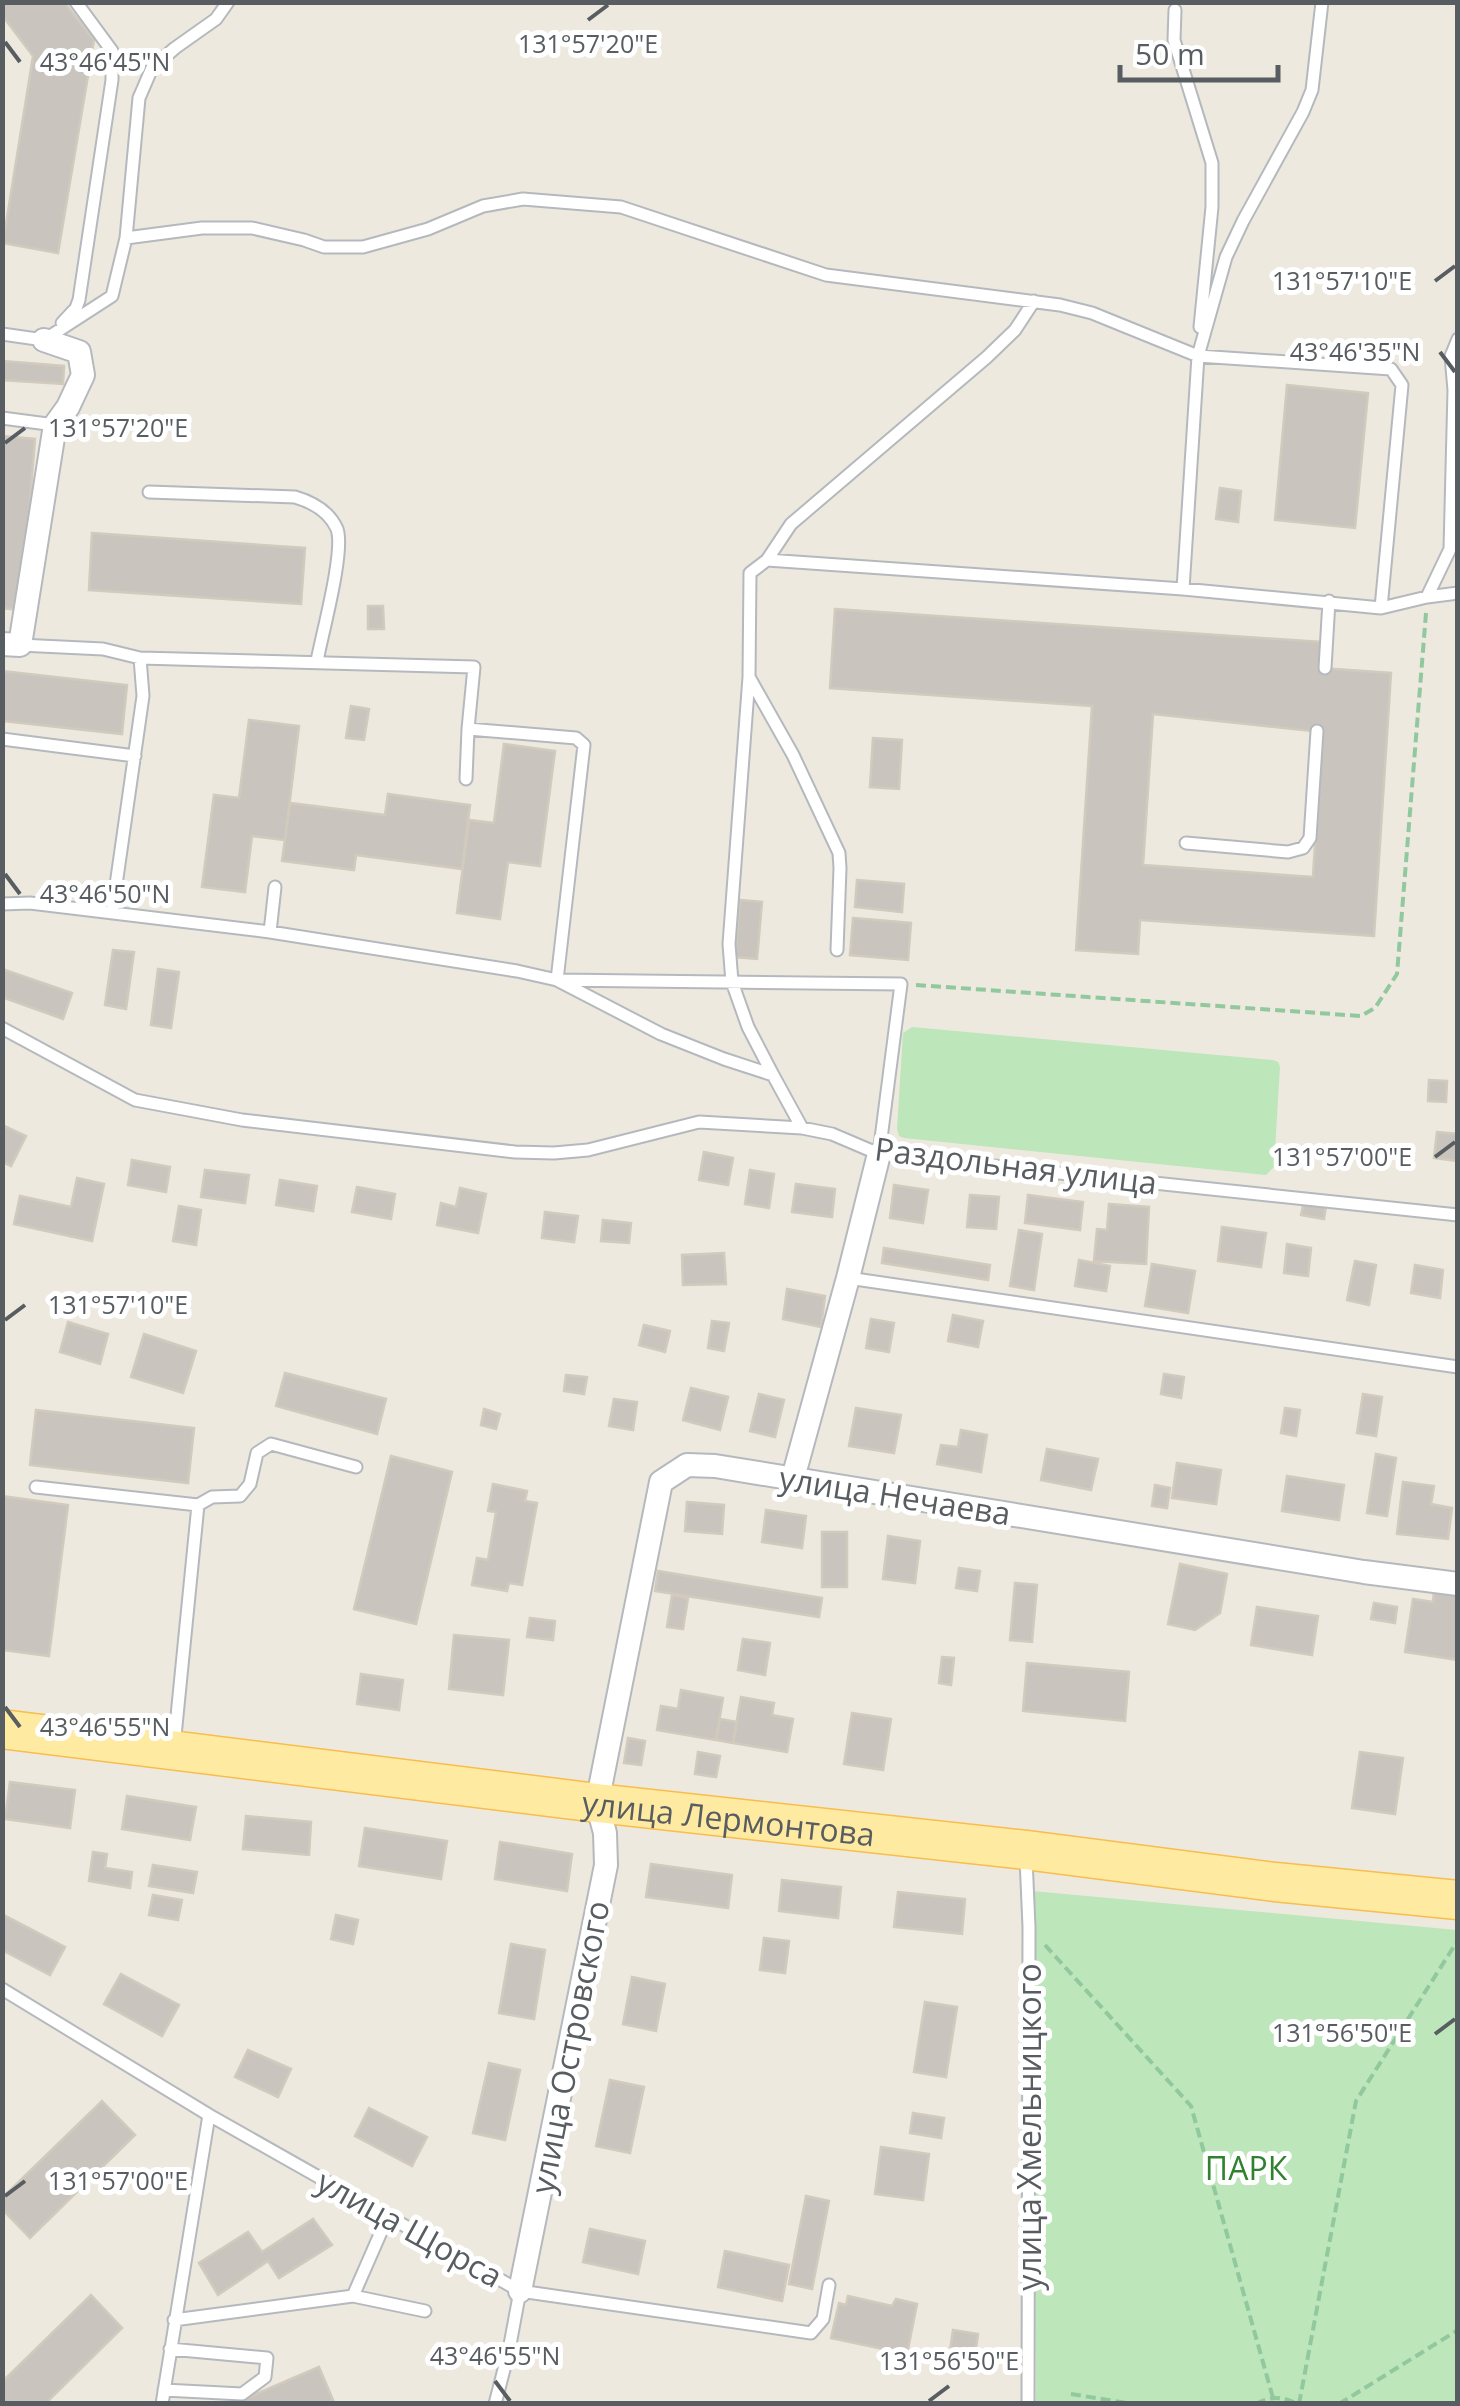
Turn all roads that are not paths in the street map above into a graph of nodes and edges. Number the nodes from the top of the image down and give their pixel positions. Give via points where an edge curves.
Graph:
1 (76, 2) edge
2 (228, 2) edge
3 (1322, 2) edge
4 (1175, 10) dead end
5 (126, 238) junction
6 (1034, 301) junction
7 (2, 334) edge
8 (1458, 339) edge
9 (44, 340) junction
10 (1198, 356) junction
11 (2, 418) edge
12 (55, 425) junction
13 (148, 492) dead end
14 (767, 560) junction
15 (1182, 589) junction
16 (1458, 594) edge
17 (1427, 597) junction
18 (1329, 601) junction
19 (1382, 608) junction
20 (11, 645) edge
21 (140, 658) junction
22 (316, 661) junction
23 (1325, 668) dead end
24 (749, 676) junction
25 (468, 729) junction
26 (1317, 732) dead end
27 (2, 738) edge
28 (135, 756) junction
29 (466, 779) dead end
30 (1186, 843) dead end
31 (276, 887) dead end
32 (2, 904) edge
33 (112, 913) junction
34 (270, 932) junction
35 (837, 950) dead end
36 (557, 980) junction
37 (732, 982) junction
38 (2, 1028) edge
39 (772, 1075) junction
40 (802, 1128) junction
41 (879, 1154) junction
42 (1458, 1215) edge
43 (848, 1278) junction
44 (1458, 1367) edge
45 (356, 1467) dead end
46 (793, 1478) junction
47 (36, 1487) dead end
48 (198, 1505) junction
49 (1458, 1584) edge
50 (2, 1729) edge
51 (174, 1750) junction
52 (597, 1803) junction
53 (1026, 1850) junction
54 (1458, 1900) edge
55 (2, 1989) edge
56 (209, 2115) junction
57 (388, 2216) junction
58 (830, 2286) dead end
59 (520, 2290) junction
60 (353, 2296) junction
61 (426, 2312) dead end
62 (174, 2320) junction
63 (170, 2349) junction
64 (164, 2390) junction
65 (162, 2404) edge
66 (494, 2404) edge
67 (1028, 2404) edge

1 - 9 lane via 112,52 112,80 79,300
2 - 5 lane via 152,68 139,98
3 - 10 lane via 1312,90 1226,257
4 - 10 lane via 1174,40 1212,163
5 - 6 lane via 252,228 324,246 362,247 523,199 621,207 826,275
5 - 9 lane via 112,296
6 - 10 lane via 1092,313
6 - 14 lane via 987,357 792,524
7 - 9 lane
8 - 17 lane via 1451,356 1450,549
9 - 12 street via 78,352 84,375
10 - 15 lane
10 - 19 lane via 1391,369 1402,385
11 - 12 lane
12 - 20 street
13 - 22 lane via 314,502 337,530 339,550
14 - 15 lane
14 - 24 lane via 750,574
15 - 18 lane
16 - 17 lane
17 - 19 lane
18 - 19 lane
18 - 23 lane
20 - 21 lane via 102,649
21 - 22 lane
21 - 28 lane via 144,696
22 - 25 lane via 474,667
24 - 35 lane via 838,853
24 - 37 lane via 729,944
25 - 29 lane
25 - 36 lane via 576,738 584,746
26 - 30 lane via 1310,838 1303,848
27 - 28 lane
28 - 33 lane
31 - 34 lane
32 - 33 lane
33 - 34 lane
34 - 36 lane
36 - 37 lane
36 - 39 lane via 661,1034
37 - 39 lane
37 - 41 lane via 901,984
38 - 40 lane, Раздольная улица via 135,1100 242,1120 554,1154 698,1122
39 - 40 lane
40 - 41 lane, Раздольная улица
41 - 42 lane, Раздольная улица
41 - 43 street
43 - 44 lane
43 - 46 street
45 - 48 lane via 272,1444 257,1453 240,1496
46 - 49 street, улица Нечаева
46 - 52 street, улица Нечаева via 687,1464 661,1482
47 - 48 lane
48 - 51 lane
50 - 51 main road, улица Лермонтова
51 - 52 main road, улица Лермонтова
52 - 53 main road, улица Лермонтова
52 - 59 street, улица Островского via 606,1865
53 - 54 main road, улица Лермонтова
53 - 67 lane, улица Хмельницкого
55 - 56 lane, улица Щорса
56 - 57 lane, улица Щорса
56 - 62 lane
57 - 59 lane, улица Щорса
57 - 60 lane
58 - 59 lane, улица Щорса via 824,2318 811,2332
59 - 66 lane
60 - 61 lane
60 - 62 lane
62 - 63 lane
63 - 64 lane
63 - 64 lane via 267,2358 265,2377 242,2394
64 - 65 lane

